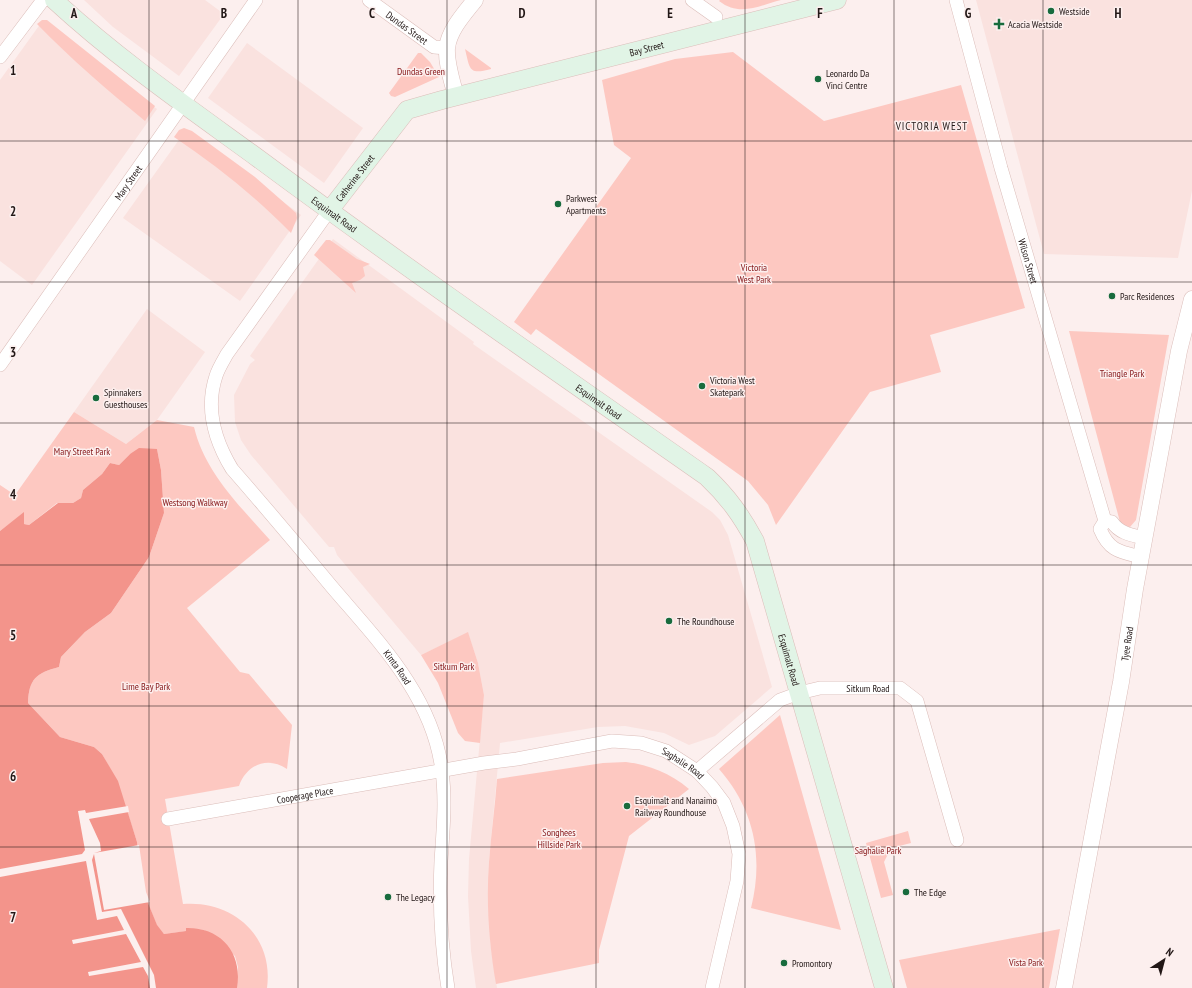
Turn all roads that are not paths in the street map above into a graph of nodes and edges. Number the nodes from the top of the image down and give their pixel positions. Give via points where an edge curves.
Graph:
1 (42, 0) edge
2 (54, 0) edge
3 (256, 0) edge
4 (369, 0) edge
5 (475, 0) edge
6 (692, 0) edge
7 (837, 0) edge
8 (956, 0) edge
9 (716, 17) dead end
10 (447, 48) junction
11 (0, 57) edge
12 (456, 96) junction
13 (182, 103) junction
14 (329, 211) junction
15 (1192, 299) edge
16 (1188, 332) edge
17 (0, 365) edge
18 (212, 398) joint
19 (1105, 522) junction
20 (1145, 538) junction
21 (1141, 557) junction
22 (799, 693) junction
23 (442, 770) junction
24 (697, 771) junction
25 (168, 819) dead end
26 (957, 840) dead end
27 (448, 988) edge
28 (712, 988) edge
29 (884, 988) edge
30 (1064, 988) edge

1 - 11 street
2 - 13 main road, Esquimalt Road via 88,31
3 - 13 street, Mary Street
4 - 10 street, Dundas Street via 434,47
5 - 10 street via 454,29
6 - 9 street
7 - 12 main road, Bay Street
8 - 19 street, Wilson Street via 1001,168
10 - 12 street
12 - 14 main road, Catherine Street via 407,110
13 - 14 main road, Esquimalt Road
13 - 17 street, Mary Street
14 - 18 street, Catherine Street via 227,354 216,376
14 - 22 main road, Esquimalt Road via 707,477 726,496 742,516 755,541
15 - 16 street, Tyee Road
16 - 20 street, Tyee Road via 1178,359
18 - 23 street, Kimta Road via 212,421 218,443 232,469 401,670 416,693 428,719 437,744
19 - 20 street via 1112,522 1116,529 1124,533
19 - 21 street, Wilson Street via 1100,529 1109,546 1120,552
20 - 21 street, Tyee Road
21 - 30 street, Tyee Road via 1121,682
22 - 24 street, Sitkum Road via 780,700
22 - 26 street, Sitkum Road via 820,688 900,688 917,701
22 - 29 main road, Esquimalt Road
23 - 24 street, Saghalie Road via 612,741 642,744 666,751
23 - 25 street, Cooperage Place
23 - 27 street, Kimta Road via 444,797 441,928
24 - 28 street, Saghalie Road via 724,803 733,826 739,854 737,881

